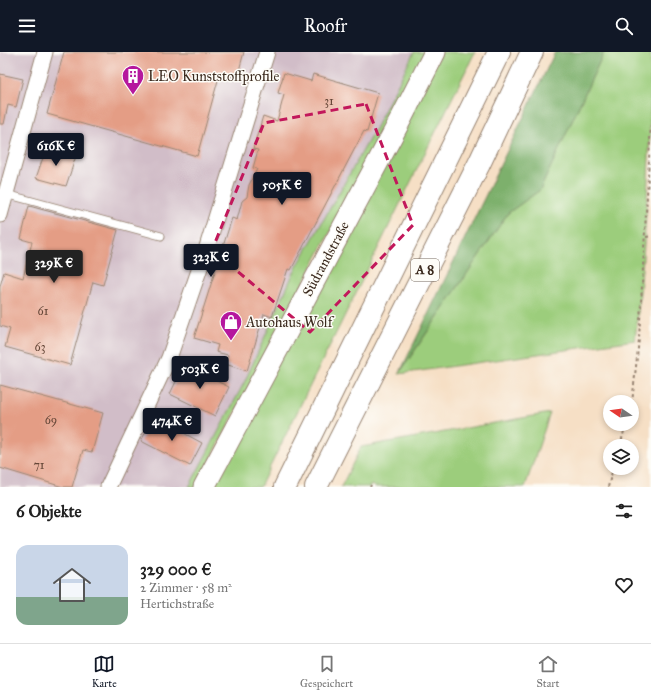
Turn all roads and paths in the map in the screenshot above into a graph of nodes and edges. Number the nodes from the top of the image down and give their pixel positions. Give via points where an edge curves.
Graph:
1 (45, 52) edge
2 (267, 52) edge
3 (435, 52) edge
4 (499, 52) edge
5 (532, 52) edge
6 (651, 123) edge
7 (6, 194) junction
8 (0, 215) edge
9 (161, 236) dead end
10 (651, 236) edge
11 (646, 237) junction
12 (633, 395) edge
13 (611, 475) edge
14 (108, 487) edge
15 (204, 487) edge
16 (285, 487) edge
17 (316, 487) edge
18 (608, 487) edge

1 - 7 street
2 - 14 street via 207,247 169,358
3 - 15 main road, Südrandstraße
4 - 16 highway, A 8
5 - 17 highway, A 8 via 479,164
6 - 11 path
7 - 8 street
7 - 9 lane
10 - 11 path
11 - 12 path
13 - 18 path

